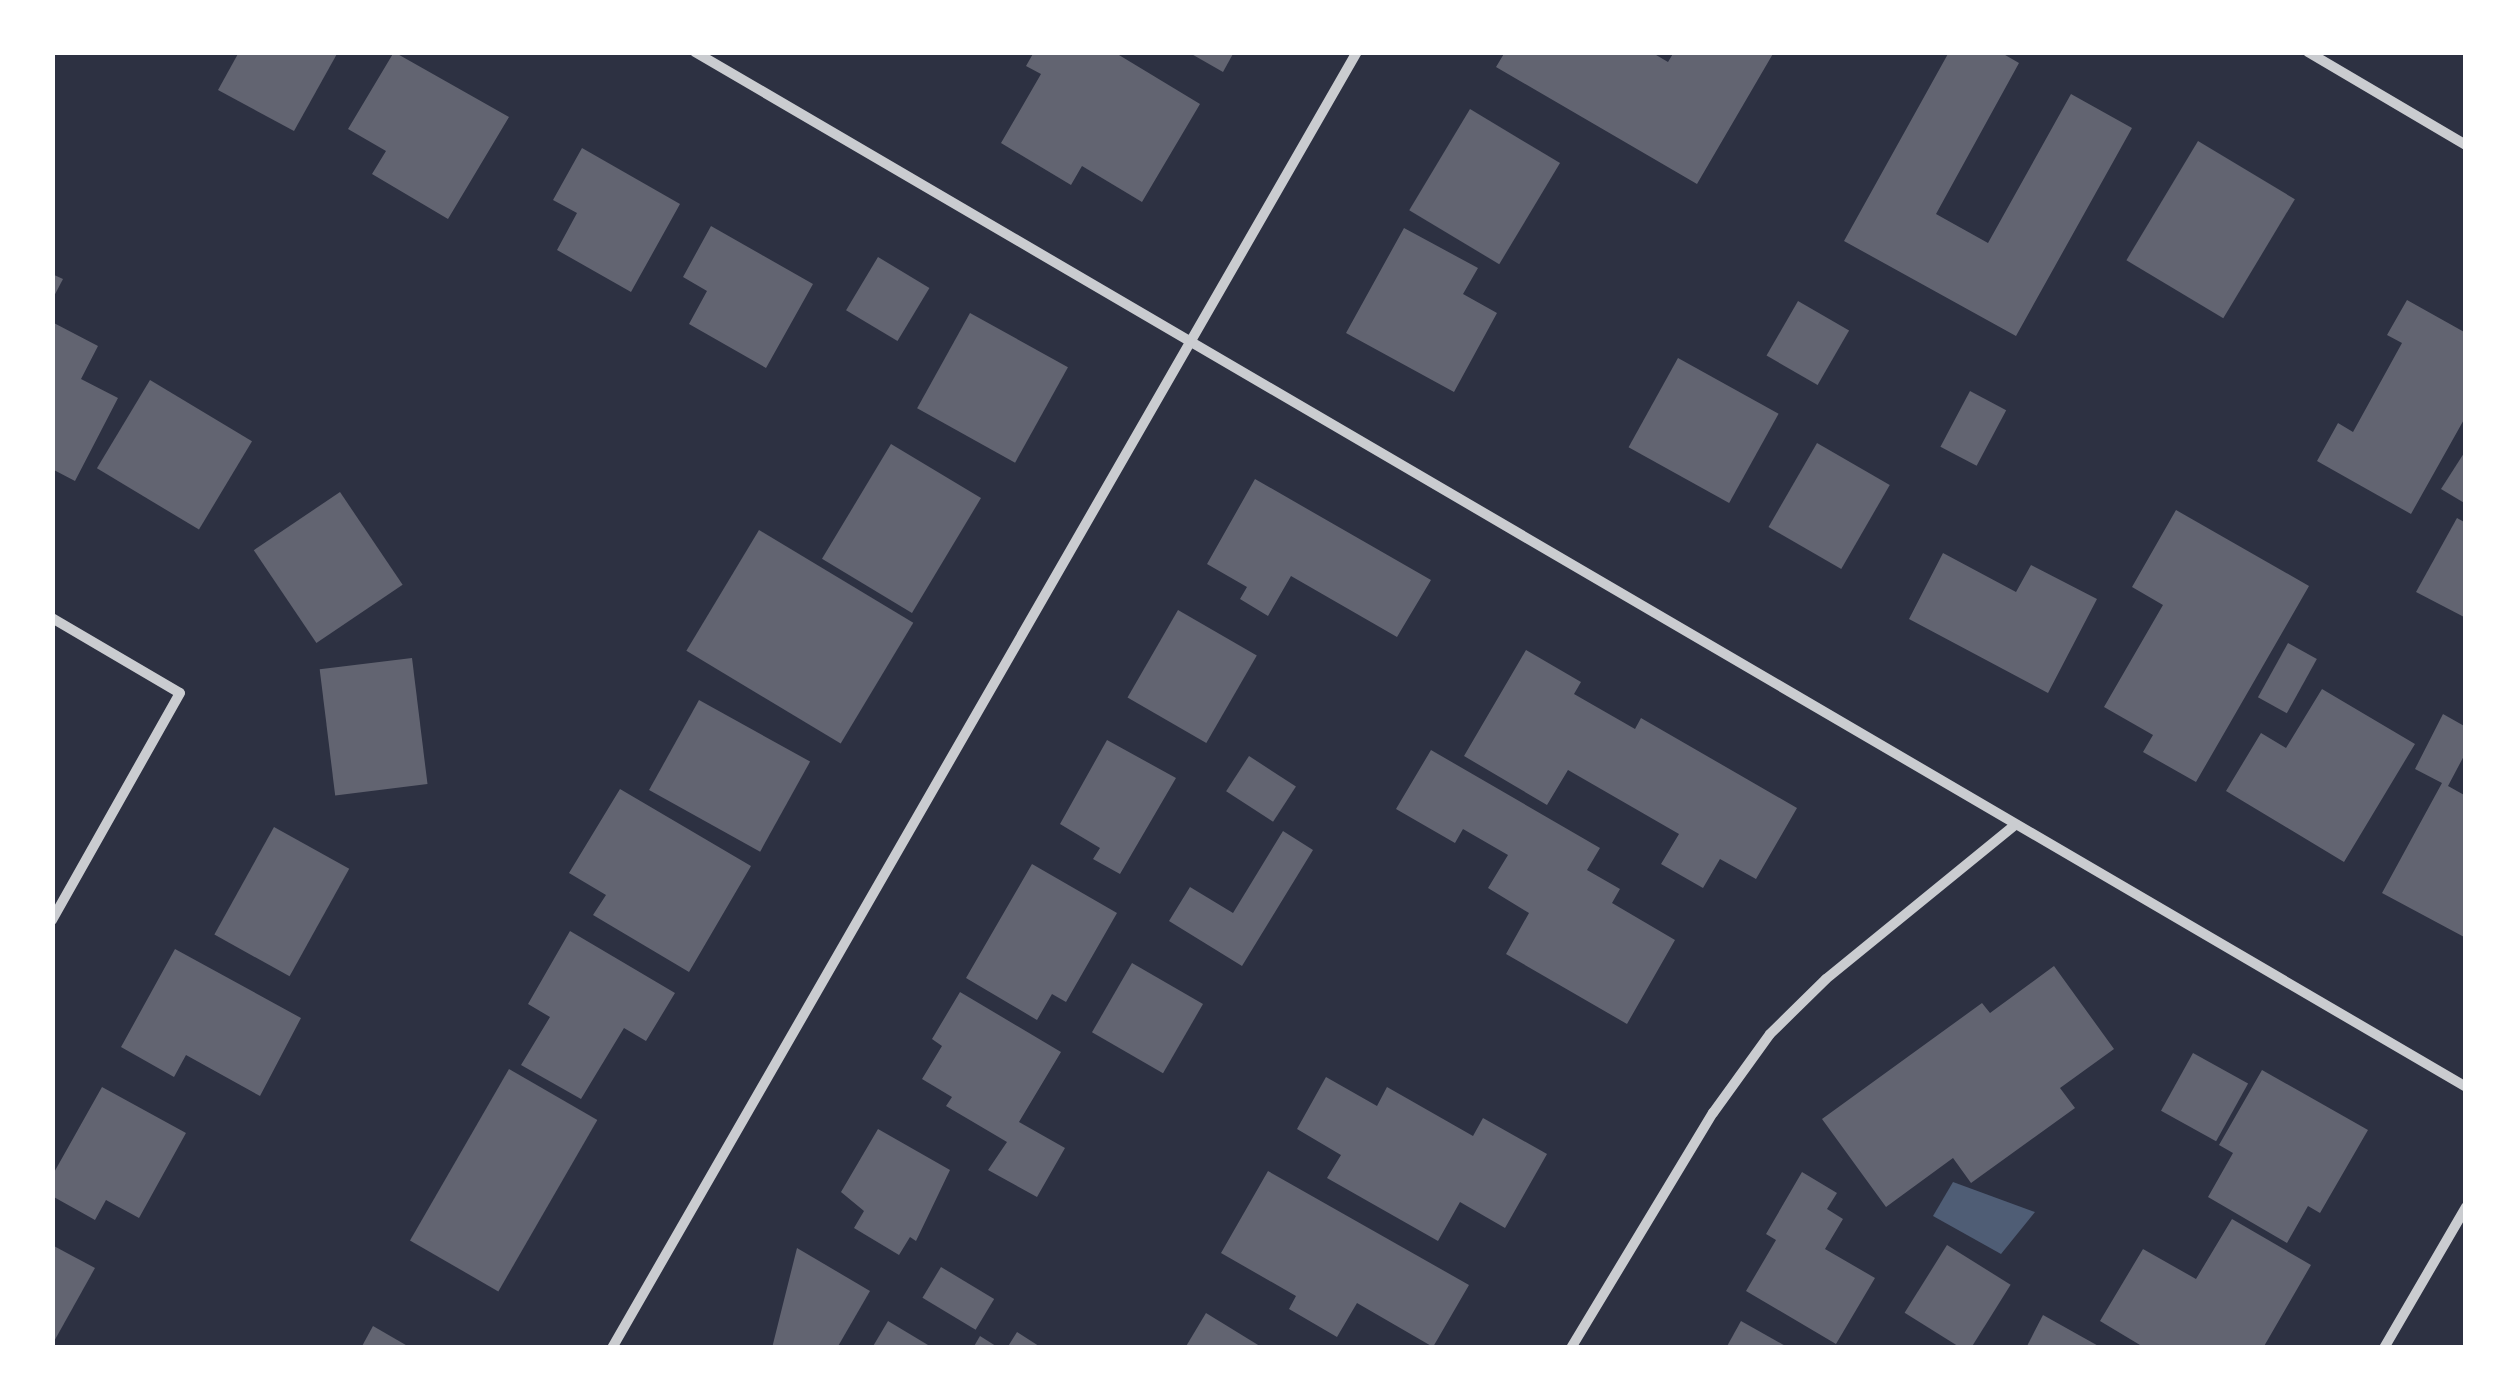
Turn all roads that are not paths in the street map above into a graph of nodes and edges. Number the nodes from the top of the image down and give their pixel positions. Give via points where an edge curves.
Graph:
1 (695, 52) edge
2 (1357, 52) edge
3 (2308, 52) edge
4 (2466, 145) edge
5 (1187, 342) junction
6 (52, 618) edge
7 (2016, 825) junction
8 (52, 920) edge
9 (2466, 1086) edge
10 (2466, 1207) edge
11 (612, 1348) edge
12 (1571, 1348) edge
13 (2384, 1348) edge

1 - 5 street
2 - 5 street
3 - 4 street
5 - 7 street
5 - 11 street
6 - 8 street via 180,693
7 - 9 street
7 - 12 street via 1826,978 1770,1034 1713,1113
10 - 13 street

